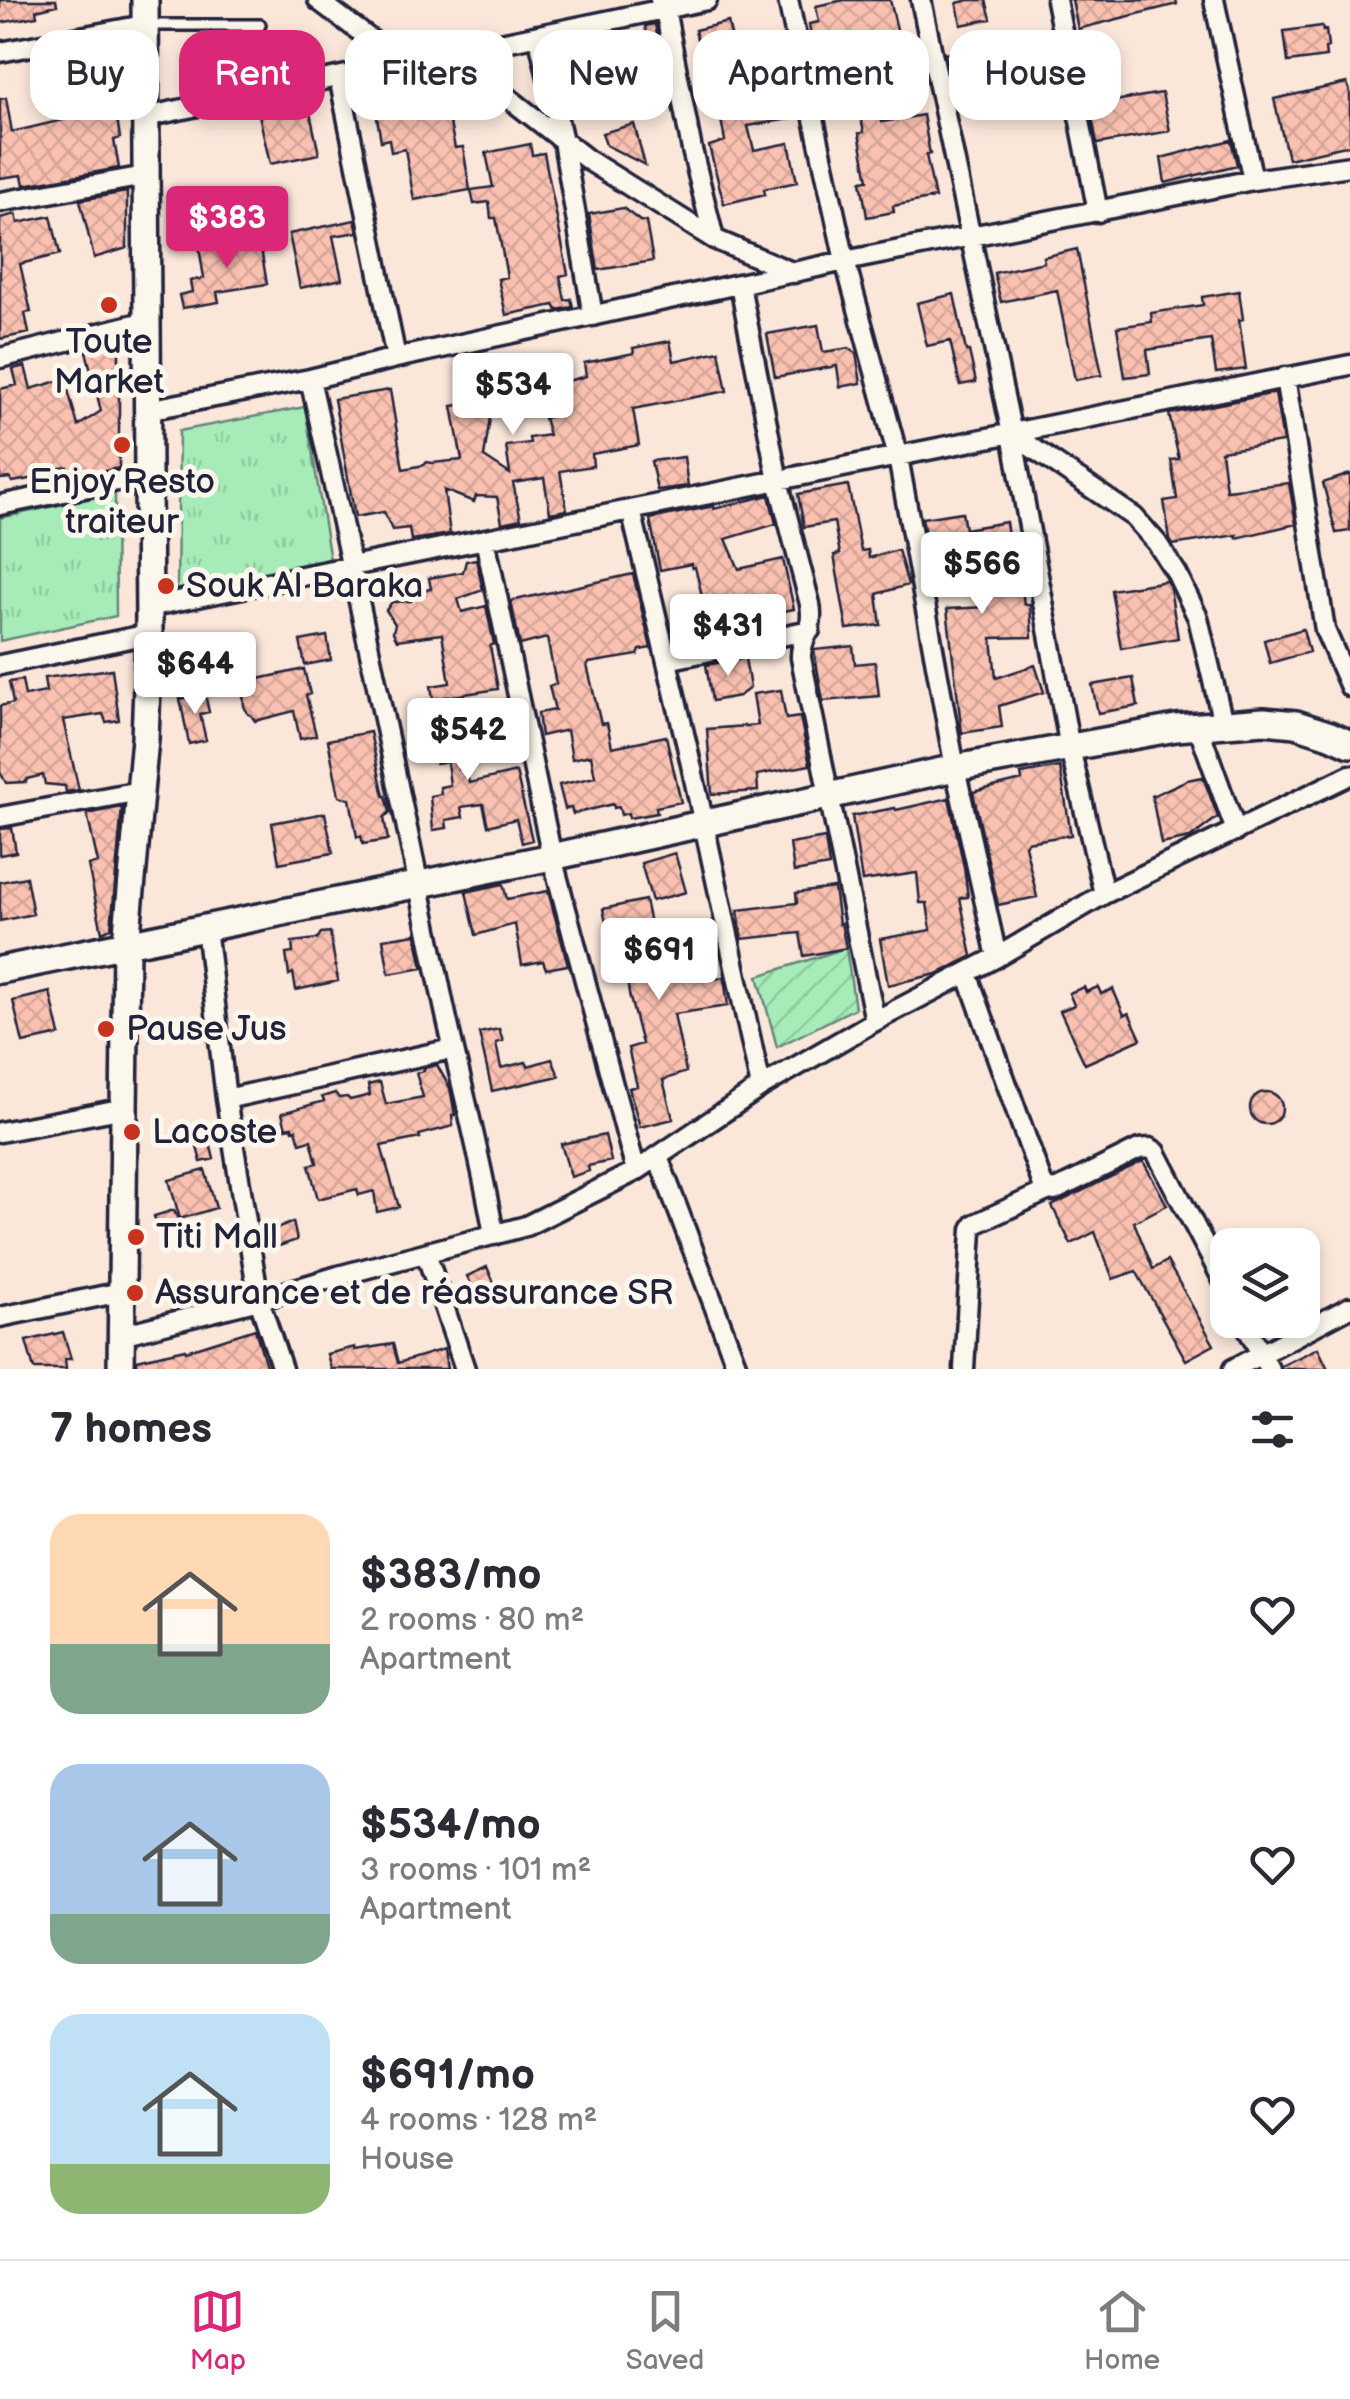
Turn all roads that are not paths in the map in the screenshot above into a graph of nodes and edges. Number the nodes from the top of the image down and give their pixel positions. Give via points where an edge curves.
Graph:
1 (318, 0) edge
2 (707, 0) edge
3 (788, 0) edge
4 (921, 0) edge
5 (1056, 0) edge
6 (1214, 0) edge
7 (663, 4) edge
8 (144, 12) edge
9 (260, 25) dead end
10 (358, 30) edge
11 (558, 30) edge
12 (0, 52) edge
13 (345, 75) edge
14 (339, 76) junction
15 (513, 101) edge
16 (159, 114) edge
17 (146, 120) edge
18 (559, 120) edge
19 (564, 140) junction
20 (1350, 166) edge
21 (144, 176) junction
22 (1253, 180) junction
23 (0, 202) edge
24 (1098, 212) junction
25 (971, 238) junction
26 (714, 239) junction
27 (845, 261) junction
28 (795, 274) junction
29 (740, 285) junction
30 (593, 316) junction
31 (147, 321) junction
32 (0, 358) edge
33 (396, 358) junction
34 (1350, 365) edge
35 (1284, 377) junction
36 (310, 379) junction
37 (147, 410) junction
38 (1012, 434) junction
39 (898, 457) junction
40 (147, 475) junction
41 (778, 481) junction
42 (0, 505) edge
43 (631, 510) junction
44 (485, 539) junction
45 (352, 566) junction
46 (148, 607) junction
47 (810, 630) junction
48 (150, 634) junction
49 (667, 660) junction
50 (0, 665) edge
51 (1350, 687) edge
52 (1210, 724) junction
53 (1350, 744) edge
54 (1070, 748) junction
55 (955, 768) junction
56 (1350, 775) edge
57 (140, 791) junction
58 (830, 795) junction
59 (0, 817) edge
60 (704, 824) junction
61 (1236, 831) junction
62 (552, 857) junction
63 (418, 884) junction
64 (1104, 894) junction
65 (206, 926) junction
66 (126, 944) junction
67 (997, 957) junction
68 (0, 970) edge
69 (967, 973) junction
70 (875, 1021) junction
71 (452, 1048) junction
72 (761, 1087) junction
73 (226, 1099) junction
74 (124, 1108) junction
75 (0, 1132) edge
76 (658, 1156) junction
77 (636, 1171) junction
78 (1050, 1190) junction
79 (494, 1235) junction
80 (426, 1252) junction
81 (1210, 1256) edge
82 (121, 1292) junction
83 (259, 1300) junction
84 (1350, 1307) edge
85 (0, 1317) edge
86 (121, 1334) junction
87 (1252, 1338) edge
88 (1265, 1362) edge
89 (121, 1369) edge
90 (282, 1369) edge
91 (465, 1369) edge
92 (738, 1369) edge
93 (964, 1369) edge
94 (1233, 1369) edge

1 - 10 street
2 - 7 street
3 - 27 street
4 - 25 street
5 - 24 street
6 - 22 street
7 - 11 street
7 - 26 street
8 - 9 lane
8 - 12 street
13 - 14 street
14 - 16 street
14 - 33 street
15 - 19 street
17 - 21 street
18 - 19 street
19 - 26 street
19 - 30 street
20 - 22 street
21 - 23 street
21 - 31 street
22 - 24 street
24 - 25 street
25 - 27 street
25 - 38 street
26 - 28 street
27 - 28 street
27 - 39 street
28 - 29 street
29 - 30 street
29 - 41 street
30 - 33 street
31 - 32 street
31 - 37 street
33 - 36 street
34 - 35 street
35 - 38 street
35 - 51 street via 1325,630
36 - 37 street
36 - 45 street
37 - 40 street
38 - 39 street
38 - 52 street via 1134,516 1157,543 1198,618
38 - 54 street
39 - 41 street
39 - 55 street
40 - 42 street
40 - 46 street
41 - 43 street
41 - 47 street via 810,604
43 - 44 street
43 - 49 street
44 - 45 street
44 - 62 street
45 - 46 street
45 - 63 street
46 - 48 street
47 - 49 street
47 - 58 street via 801,658
48 - 50 street
48 - 57 street
49 - 60 street
52 - 53 street via 1296,724
52 - 54 street
52 - 61 street
54 - 55 street
54 - 64 street
55 - 58 street
55 - 67 street
56 - 61 street
57 - 59 street
57 - 66 street
58 - 60 street
58 - 70 street
60 - 62 street
60 - 72 street
61 - 64 street
62 - 63 street
62 - 77 street
63 - 65 street
63 - 71 street
64 - 67 street
65 - 66 street
65 - 73 street
66 - 68 street
66 - 74 street
67 - 69 street
69 - 70 street
69 - 78 street
70 - 72 street
71 - 73 street
71 - 79 street
72 - 76 street
73 - 83 street
74 - 75 street
74 - 82 street
76 - 77 street
76 - 92 street
77 - 79 street
78 - 81 street via 1150,1148
78 - 93 street via 972,1229
79 - 80 street
80 - 83 street
80 - 91 street
82 - 85 street
82 - 86 street
83 - 86 street
83 - 90 street
84 - 88 street
86 - 89 street
87 - 88 street
88 - 94 street

